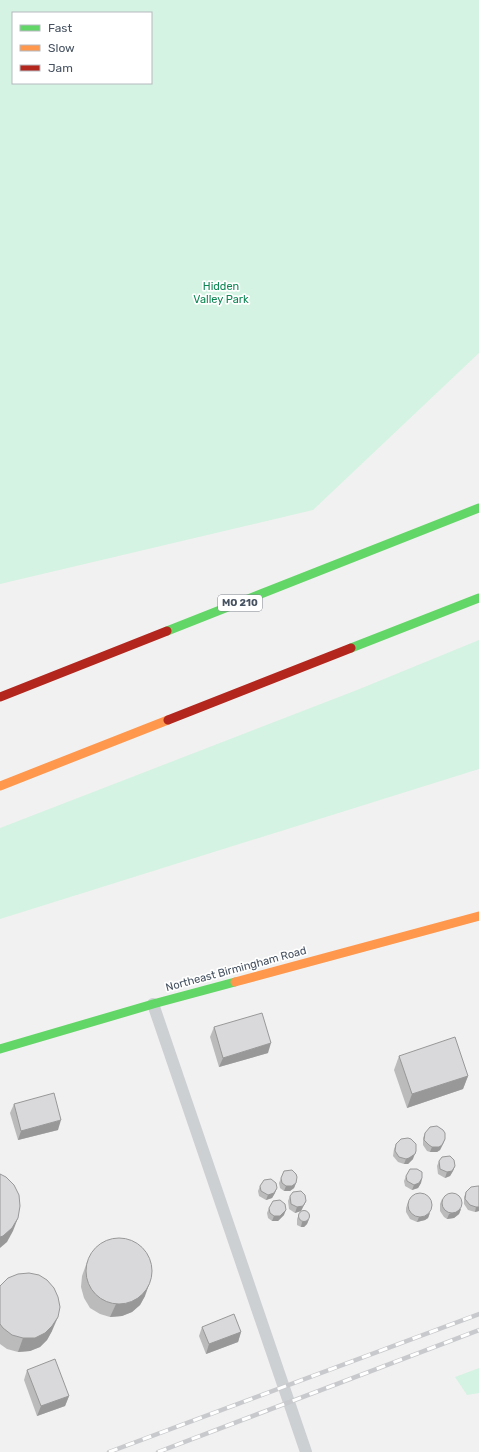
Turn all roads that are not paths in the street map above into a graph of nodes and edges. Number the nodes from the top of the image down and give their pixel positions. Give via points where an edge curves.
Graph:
1 (479, 508) edge
2 (479, 598) edge
3 (0, 697) edge
4 (0, 786) edge
5 (479, 916) edge
6 (153, 1004) junction
7 (0, 1050) edge
8 (306, 1452) edge

1 - 3 main road, MO 210
2 - 4 main road
5 - 6 main road, Northeast Birmingham Road
6 - 7 main road, Northeast Birmingham Road
6 - 8 lane

